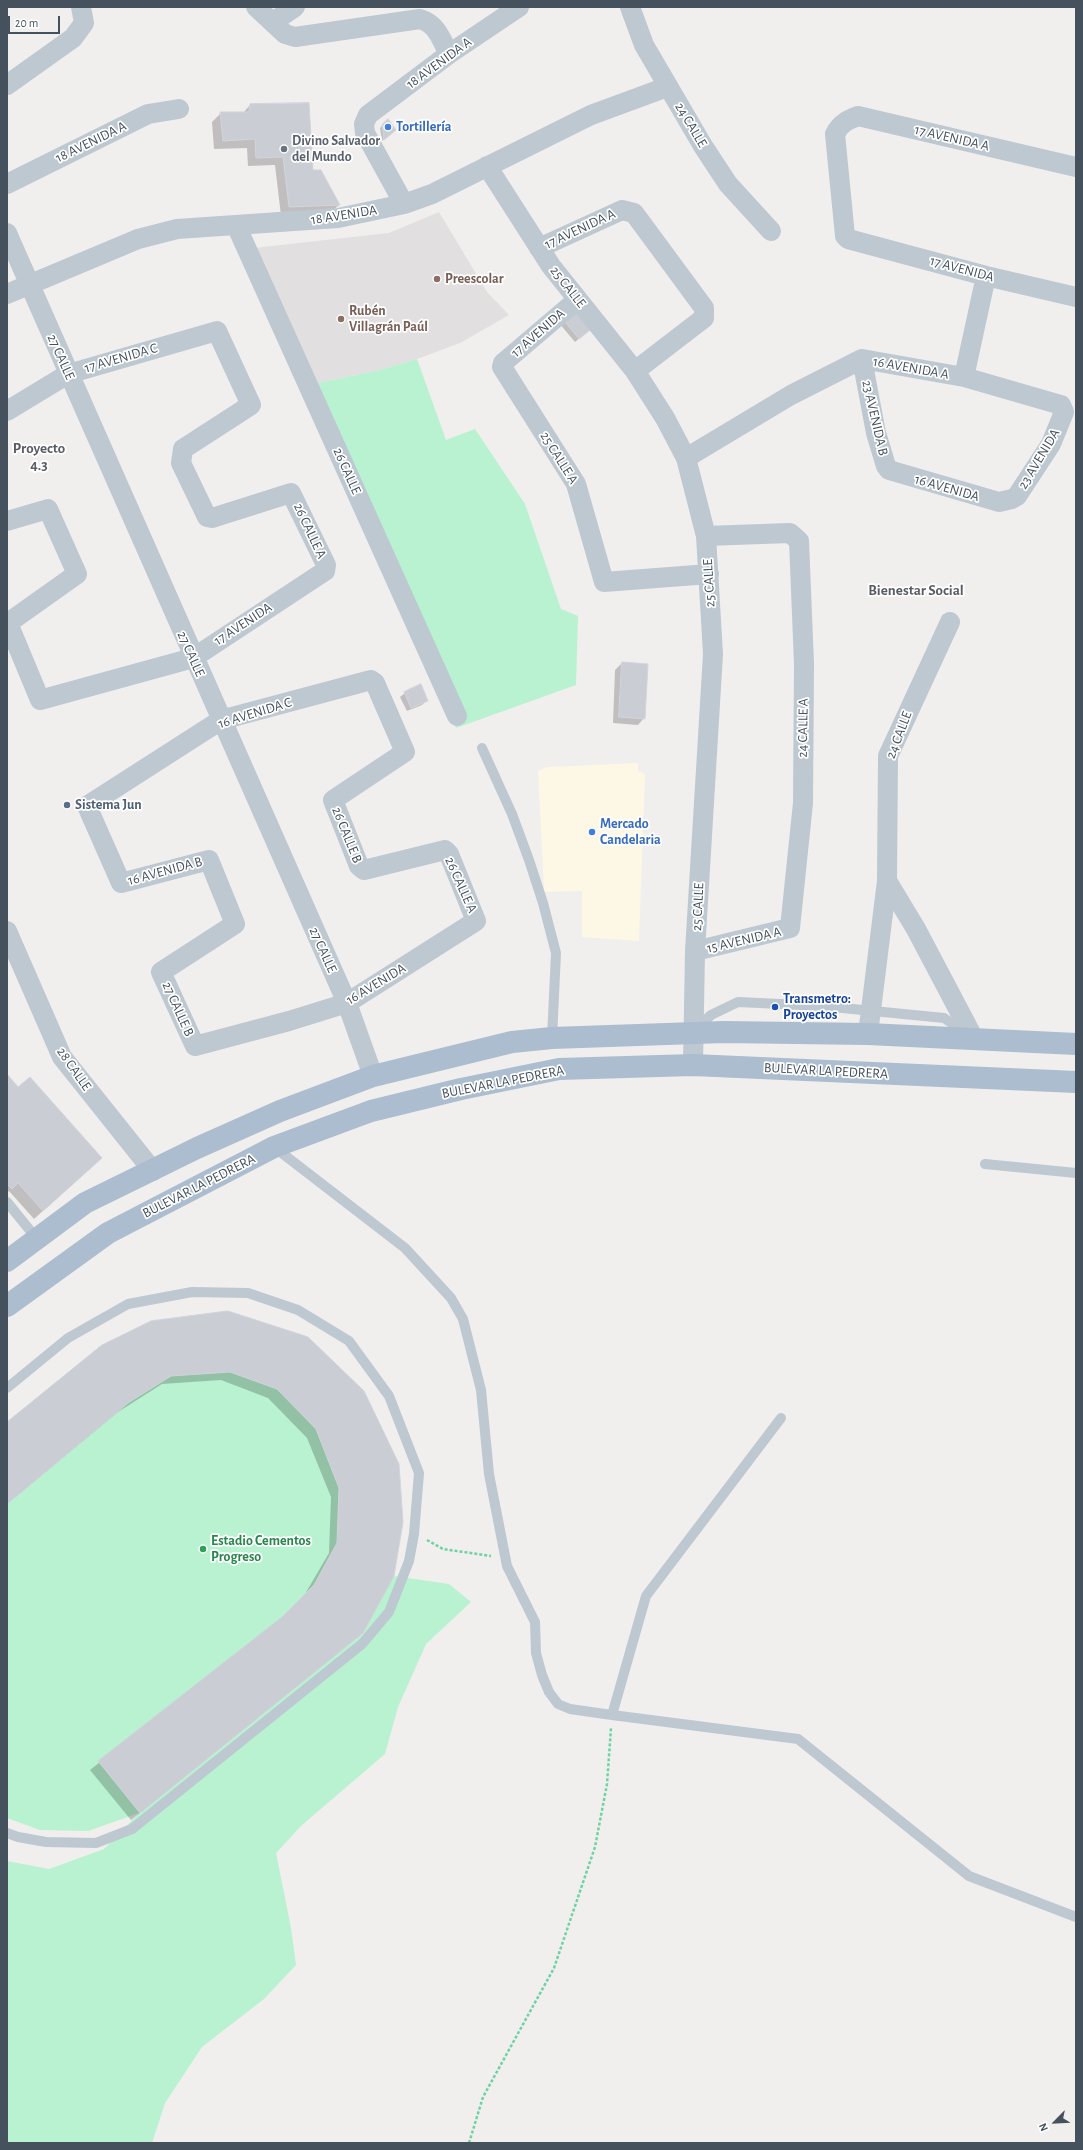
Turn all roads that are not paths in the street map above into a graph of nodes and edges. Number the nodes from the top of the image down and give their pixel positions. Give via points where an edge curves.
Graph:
1 (256, 7) edge
2 (295, 7) edge
3 (519, 7) edge
4 (630, 7) edge
5 (82, 15) edge
6 (273, 22) junction
7 (448, 54) junction
8 (7, 85) edge
9 (667, 87) junction
10 (179, 109) dead end
11 (487, 166) junction
12 (1076, 167) edge
13 (7, 184) edge
14 (404, 204) junction
15 (236, 225) junction
16 (771, 231) dead end
17 (7, 233) edge
18 (848, 240) joint
19 (539, 248) junction
20 (986, 276) junction
21 (29, 286) junction
22 (7, 294) edge
23 (1076, 297) edge
24 (577, 300) junction
25 (862, 360) junction
26 (502, 367) joint
27 (634, 371) junction
28 (68, 374) junction
29 (964, 377) junction
30 (1061, 405) joint
31 (7, 411) edge
32 (686, 458) junction
33 (894, 473) joint
34 (290, 493) joint
35 (999, 502) joint
36 (7, 520) edge
37 (706, 536) junction
38 (326, 570) joint
39 (709, 574) junction
40 (950, 622) dead end
41 (8, 623) edge
42 (193, 658) junction
43 (457, 716) dead end
44 (221, 720) junction
45 (482, 748) dead end
46 (333, 800) joint
47 (445, 850) joint
48 (887, 881) junction
49 (121, 883) joint
50 (477, 919) joint
51 (790, 926) joint
52 (7, 931) edge
53 (695, 951) junction
54 (161, 972) joint
55 (347, 1003) junction
56 (871, 1010) junction
57 (693, 1032) junction
58 (868, 1034) junction
59 (552, 1038) junction
60 (974, 1039) junction
61 (1076, 1044) edge
62 (195, 1046) joint
63 (693, 1065) junction
64 (373, 1076) junction
65 (1076, 1082) edge
66 (274, 1147) junction
67 (985, 1164) dead end
68 (153, 1171) junction
69 (1076, 1173) edge
70 (7, 1202) edge
71 (37, 1239) junction
72 (7, 1261) edge
73 (7, 1306) edge
74 (7, 1388) edge
75 (781, 1418) dead end
76 (612, 1715) junction
77 (7, 1833) edge
78 (1076, 1917) edge

1 - 6 street
2 - 6 street
3 - 7 street, 18 AVENIDA A
4 - 9 street, 24 CALLE via 644,45
5 - 8 street via 73,38
6 - 7 street via 285,34 295,37 420,19 435,29
7 - 14 street, 18 AVENIDA A via 371,112 364,124 367,137
9 - 11 street, 18 AVENIDA via 591,115
9 - 16 street, 24 CALLE via 728,184
10 - 13 street, 18 AVENIDA A via 148,114
11 - 14 street, 18 AVENIDA via 432,194
11 - 19 street, 25 CALLE
12 - 18 street, 17 AVENIDA A via 858,116 839,127 835,134 845,236
14 - 15 street, 18 AVENIDA via 338,218
15 - 21 street, 18 AVENIDA via 177,230 138,238
15 - 43 street, 26 CALLE
17 - 21 street, 27 CALLE
18 - 20 street, 17 AVENIDA
19 - 24 street, 25 CALLE
19 - 27 street, 17 AVENIDA A via 622,210 634,213 704,308 705,313 704,318
20 - 23 street, 17 AVENIDA
20 - 29 street
21 - 22 street, 18 AVENIDA
21 - 28 street, 27 CALLE
24 - 26 street, 17 AVENIDA via 503,363
24 - 27 street, 25 CALLE
25 - 29 street, 16 AVENIDA A
25 - 32 street, 16 AVENIDA A via 791,395
25 - 33 street, 23 AVENIDA B via 880,451 886,466
26 - 39 street, 25 CALLE A via 576,484 604,582
27 - 32 street, 25 CALLE via 665,418
28 - 31 street, 17 AVENIDA C
28 - 34 street, 17 AVENIDA C via 215,330 251,405 183,449 181,463 204,514 212,518
28 - 42 street, 27 CALLE
29 - 30 street, 16 AVENIDA A
30 - 35 street, 23 AVENIDA via 1064,412 1051,444 1037,468 1017,496
32 - 37 street, 25 CALLE
33 - 35 street, 16 AVENIDA
34 - 38 street, 26 CALLE A via 326,565
36 - 41 street via 48,509 77,574
37 - 39 street, 25 CALLE
37 - 51 street, 24 CALLE A via 790,533 799,541 804,664 803,803
38 - 42 street, 17 AVENIDA
39 - 53 street, 25 CALLE via 712,654
40 - 48 street, 24 CALLE via 888,756
41 - 42 street, 17 AVENIDA via 40,700
42 - 44 street, 27 CALLE
44 - 46 street, 16 AVENIDA C via 371,680 375,683 404,752
44 - 49 street, 16 AVENIDA C via 88,806
44 - 55 street, 27 CALLE
45 - 59 lane via 512,814 543,903 556,953
46 - 47 street, 26 CALLE B via 361,869
47 - 50 street, 26 CALLE A
48 - 56 street, 24 CALLE
48 - 60 street via 916,929
49 - 54 street, 16 AVENIDA B via 209,860 235,924
50 - 55 street, 16 AVENIDA via 475,923
51 - 53 street, 15 AVENIDA A via 788,930
52 - 68 street, 28 CALLE via 62,1057
53 - 57 street, 25 CALLE
54 - 62 street, 27 CALLE B
55 - 62 street, 16 AVENIDA via 289,1022
55 - 64 street, 27 CALLE
56 - 57 lane via 738,1002 711,1015
56 - 58 street, 24 CALLE
56 - 60 lane via 944,1018
57 - 58 main road
57 - 59 main road
57 - 63 street, 25 CALLE
58 - 60 main road
59 - 64 main road via 512,1042
60 - 61 main road
63 - 65 main road, BULEVAR LA PEDRERA
63 - 66 main road, BULEVAR LA PEDRERA via 559,1069 371,1111
64 - 68 main road via 280,1111
66 - 73 main road, BULEVAR LA PEDRERA via 108,1232
66 - 76 lane via 405,1248 451,1298 463,1319 481,1390 489,1474 506,1557 512,1578 535,1622 536,1653 549,1692 558,1704 570,1709
67 - 69 lane
68 - 71 main road via 86,1203
70 - 71 lane
71 - 72 main road
74 - 77 lane via 68,1338 128,1304 192,1292 248,1293 298,1310 349,1341 389,1396 419,1473 409,1561 389,1612 362,1644 132,1829 96,1842 46,1842 18,1838
75 - 76 lane via 646,1596
76 - 78 lane via 798,1739 969,1876

